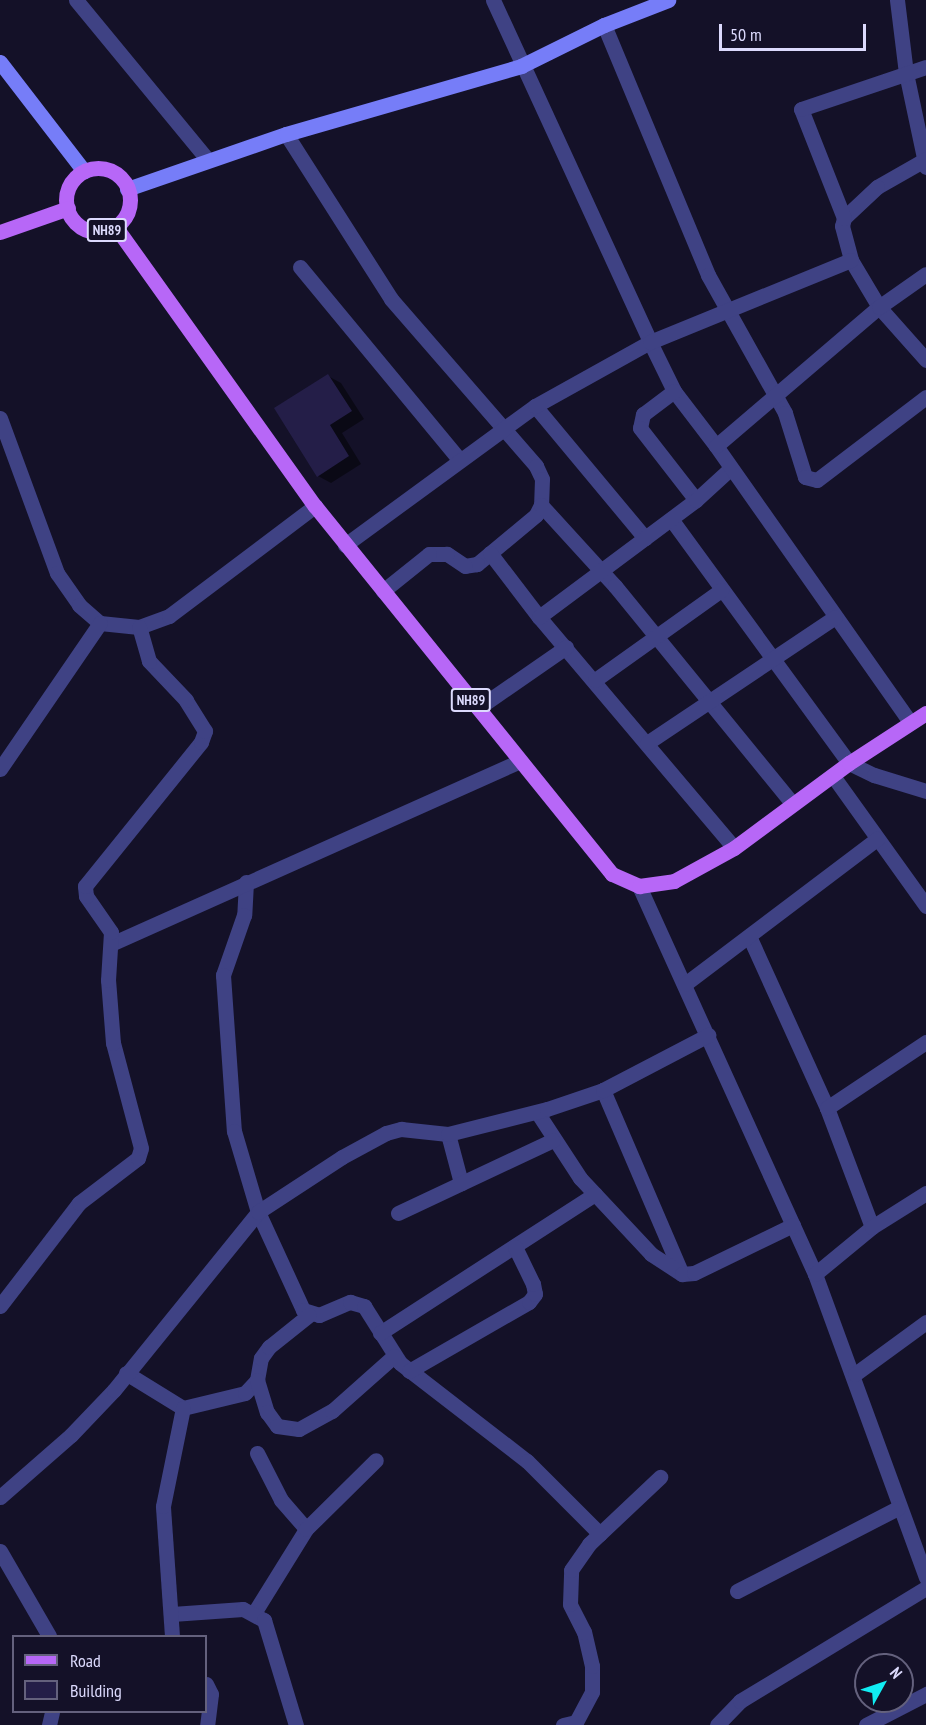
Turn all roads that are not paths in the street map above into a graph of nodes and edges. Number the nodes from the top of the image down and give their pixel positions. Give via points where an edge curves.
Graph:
1 (76, 0) edge
2 (493, 0) edge
3 (668, 0) edge
4 (897, 0) edge
5 (604, 25) junction
6 (0, 62) edge
7 (521, 66) junction
8 (926, 67) edge
9 (906, 73) junction
10 (286, 134) junction
11 (208, 160) junction
12 (925, 162) edge
13 (84, 171) junction
14 (128, 189) junction
15 (68, 208) junction
16 (844, 218) junction
17 (115, 226) junction
18 (0, 232) edge
19 (851, 260) junction
20 (300, 267) dead end
21 (926, 274) edge
22 (879, 307) junction
23 (726, 311) junction
24 (650, 342) junction
25 (926, 360) edge
26 (675, 391) junction
27 (775, 394) junction
28 (926, 397) edge
29 (535, 406) junction
30 (0, 418) edge
31 (505, 430) junction
32 (716, 446) junction
33 (459, 459) junction
34 (731, 468) junction
35 (696, 500) junction
36 (541, 505) junction
37 (315, 506) junction
38 (671, 519) junction
39 (645, 538) junction
40 (345, 545) junction
41 (490, 553) junction
42 (602, 572) junction
43 (721, 590) junction
44 (383, 591) junction
45 (539, 617) junction
46 (835, 617) junction
47 (100, 623) junction
48 (138, 627) junction
49 (655, 637) junction
50 (566, 647) junction
51 (772, 658) junction
52 (596, 680) junction
53 (708, 701) junction
54 (478, 708) junction
55 (926, 713) edge
56 (910, 722) junction
57 (647, 743) junction
58 (518, 762) junction
59 (849, 763) junction
60 (0, 769) edge
61 (833, 776) junction
62 (926, 791) edge
63 (793, 804) junction
64 (877, 839) junction
65 (734, 848) junction
66 (246, 882) junction
67 (639, 886) junction
68 (926, 906) edge
69 (748, 936) junction
70 (111, 944) junction
71 (685, 984) junction
72 (708, 1035) junction
73 (926, 1042) edge
74 (603, 1090) junction
75 (826, 1108) junction
76 (537, 1112) junction
77 (448, 1134) junction
78 (553, 1140) junction
79 (461, 1183) junction
80 (926, 1193) edge
81 (595, 1194) junction
82 (258, 1212) junction
83 (398, 1213) dead end
84 (793, 1225) junction
85 (872, 1227) junction
86 (515, 1247) junction
87 (682, 1274) junction
88 (815, 1274) junction
89 (0, 1306) edge
90 (309, 1315) junction
91 (926, 1322) edge
92 (380, 1333) junction
93 (394, 1356) junction
94 (409, 1371) junction
95 (126, 1373) junction
96 (855, 1374) junction
97 (257, 1380) junction
98 (183, 1408) junction
99 (257, 1453) dead end
100 (376, 1460) dead end
101 (660, 1477) dead end
102 (0, 1497) edge
103 (898, 1508) junction
104 (306, 1528) junction
105 (600, 1534) junction
106 (0, 1551) edge
107 (926, 1577) edge
108 (926, 1588) edge
109 (737, 1591) dead end
110 (254, 1613) junction
111 (172, 1614) junction
112 (48, 1635) edge
113 (172, 1635) edge
114 (207, 1686) edge
115 (926, 1694) edge
116 (207, 1725) edge
117 (296, 1725) edge
118 (563, 1725) edge
119 (717, 1725) edge
120 (867, 1725) edge

1 - 11 street
2 - 7 street
3 - 5 street
4 - 9 street
5 - 7 street
5 - 23 street
6 - 13 street
7 - 10 street
7 - 24 street
8 - 9 street
9 - 12 street
9 - 16 street via 801,109
10 - 11 street
10 - 31 street via 391,299
11 - 14 street
12 - 16 street via 877,187
13 - 14 main road via 104,168 115,173
13 - 15 main road, NH89 via 67,191
14 - 17 main road, NH89 via 125,217
15 - 17 main road, NH89 via 75,222 86,230 98,232
15 - 18 main road, NH89
16 - 19 street via 842,226
17 - 37 main road, NH89
19 - 22 street
19 - 23 street
20 - 33 street
21 - 22 street
22 - 25 street
22 - 27 street
23 - 24 street
23 - 27 street
24 - 26 street
24 - 29 street
26 - 32 street
26 - 35 street via 643,414 639,428
27 - 28 street via 785,413 802,472 810,481 817,480
27 - 32 street
29 - 31 street
29 - 39 street
30 - 47 street via 57,573 79,605
31 - 33 street
31 - 36 street via 536,466 542,479
32 - 34 street
33 - 40 street
34 - 35 street
34 - 46 street
35 - 38 street
36 - 41 street via 536,515
36 - 42 street
37 - 40 main road, NH89
37 - 48 street via 169,616
38 - 39 street
38 - 43 street
39 - 42 street
40 - 44 main road, NH89
41 - 44 street via 477,564 465,566 447,554 429,554
41 - 45 street
42 - 45 street
42 - 49 street
43 - 49 street
43 - 51 street
44 - 54 main road, NH89
45 - 50 street
46 - 51 street
46 - 56 street
47 - 48 street
47 - 60 street
48 - 70 street via 149,661 186,700 205,731 201,742 85,886 86,896 111,932
49 - 52 street
49 - 53 street
50 - 52 street
50 - 54 street
51 - 53 street
51 - 59 street
52 - 57 street
53 - 57 street
53 - 63 street
54 - 58 main road, NH89
55 - 56 main road
56 - 59 main road
57 - 65 street
58 - 66 street
58 - 67 main road, NH89 via 612,874
59 - 61 main road
59 - 62 street
61 - 63 main road
61 - 64 street
63 - 65 main road
64 - 68 street
64 - 69 street
65 - 67 main road via 674,881
66 - 70 street
66 - 82 street via 244,915 223,975 234,1131
67 - 71 street
69 - 71 street
69 - 75 street
70 - 89 street via 108,980 113,1043 141,1148 138,1158 79,1203
71 - 72 street
72 - 74 street
72 - 84 street
73 - 75 street
74 - 76 street
74 - 87 street
75 - 85 street
76 - 77 street
76 - 78 street
77 - 79 street
77 - 82 street via 400,1129 386,1133
78 - 79 street
78 - 81 street
79 - 83 street
80 - 85 street
81 - 86 street
81 - 87 street via 651,1254
82 - 90 street via 303,1310
82 - 95 street
84 - 87 street via 694,1273
84 - 88 street
85 - 88 street
86 - 92 street
86 - 94 street via 533,1284 535,1294 529,1302
88 - 96 street
90 - 92 street via 358,1303
90 - 97 street via 269,1347 261,1358
91 - 96 street
92 - 93 street
93 - 94 street
93 - 97 street via 332,1411 299,1429 277,1426 267,1412
94 - 105 street via 527,1461
95 - 98 street
95 - 102 street via 71,1435
96 - 103 street
97 - 98 street via 245,1393
98 - 111 street via 163,1506
99 - 104 street via 281,1500
100 - 104 street
101 - 105 street
103 - 107 street
103 - 109 street
104 - 110 street
105 - 118 street via 576,1558 569,1586 570,1604 584,1632 592,1666 592,1692 576,1722
106 - 112 street
108 - 119 street via 740,1701
110 - 111 street via 243,1609
110 - 117 street via 264,1620 271,1634
111 - 113 street
114 - 116 street via 211,1694
115 - 120 street

